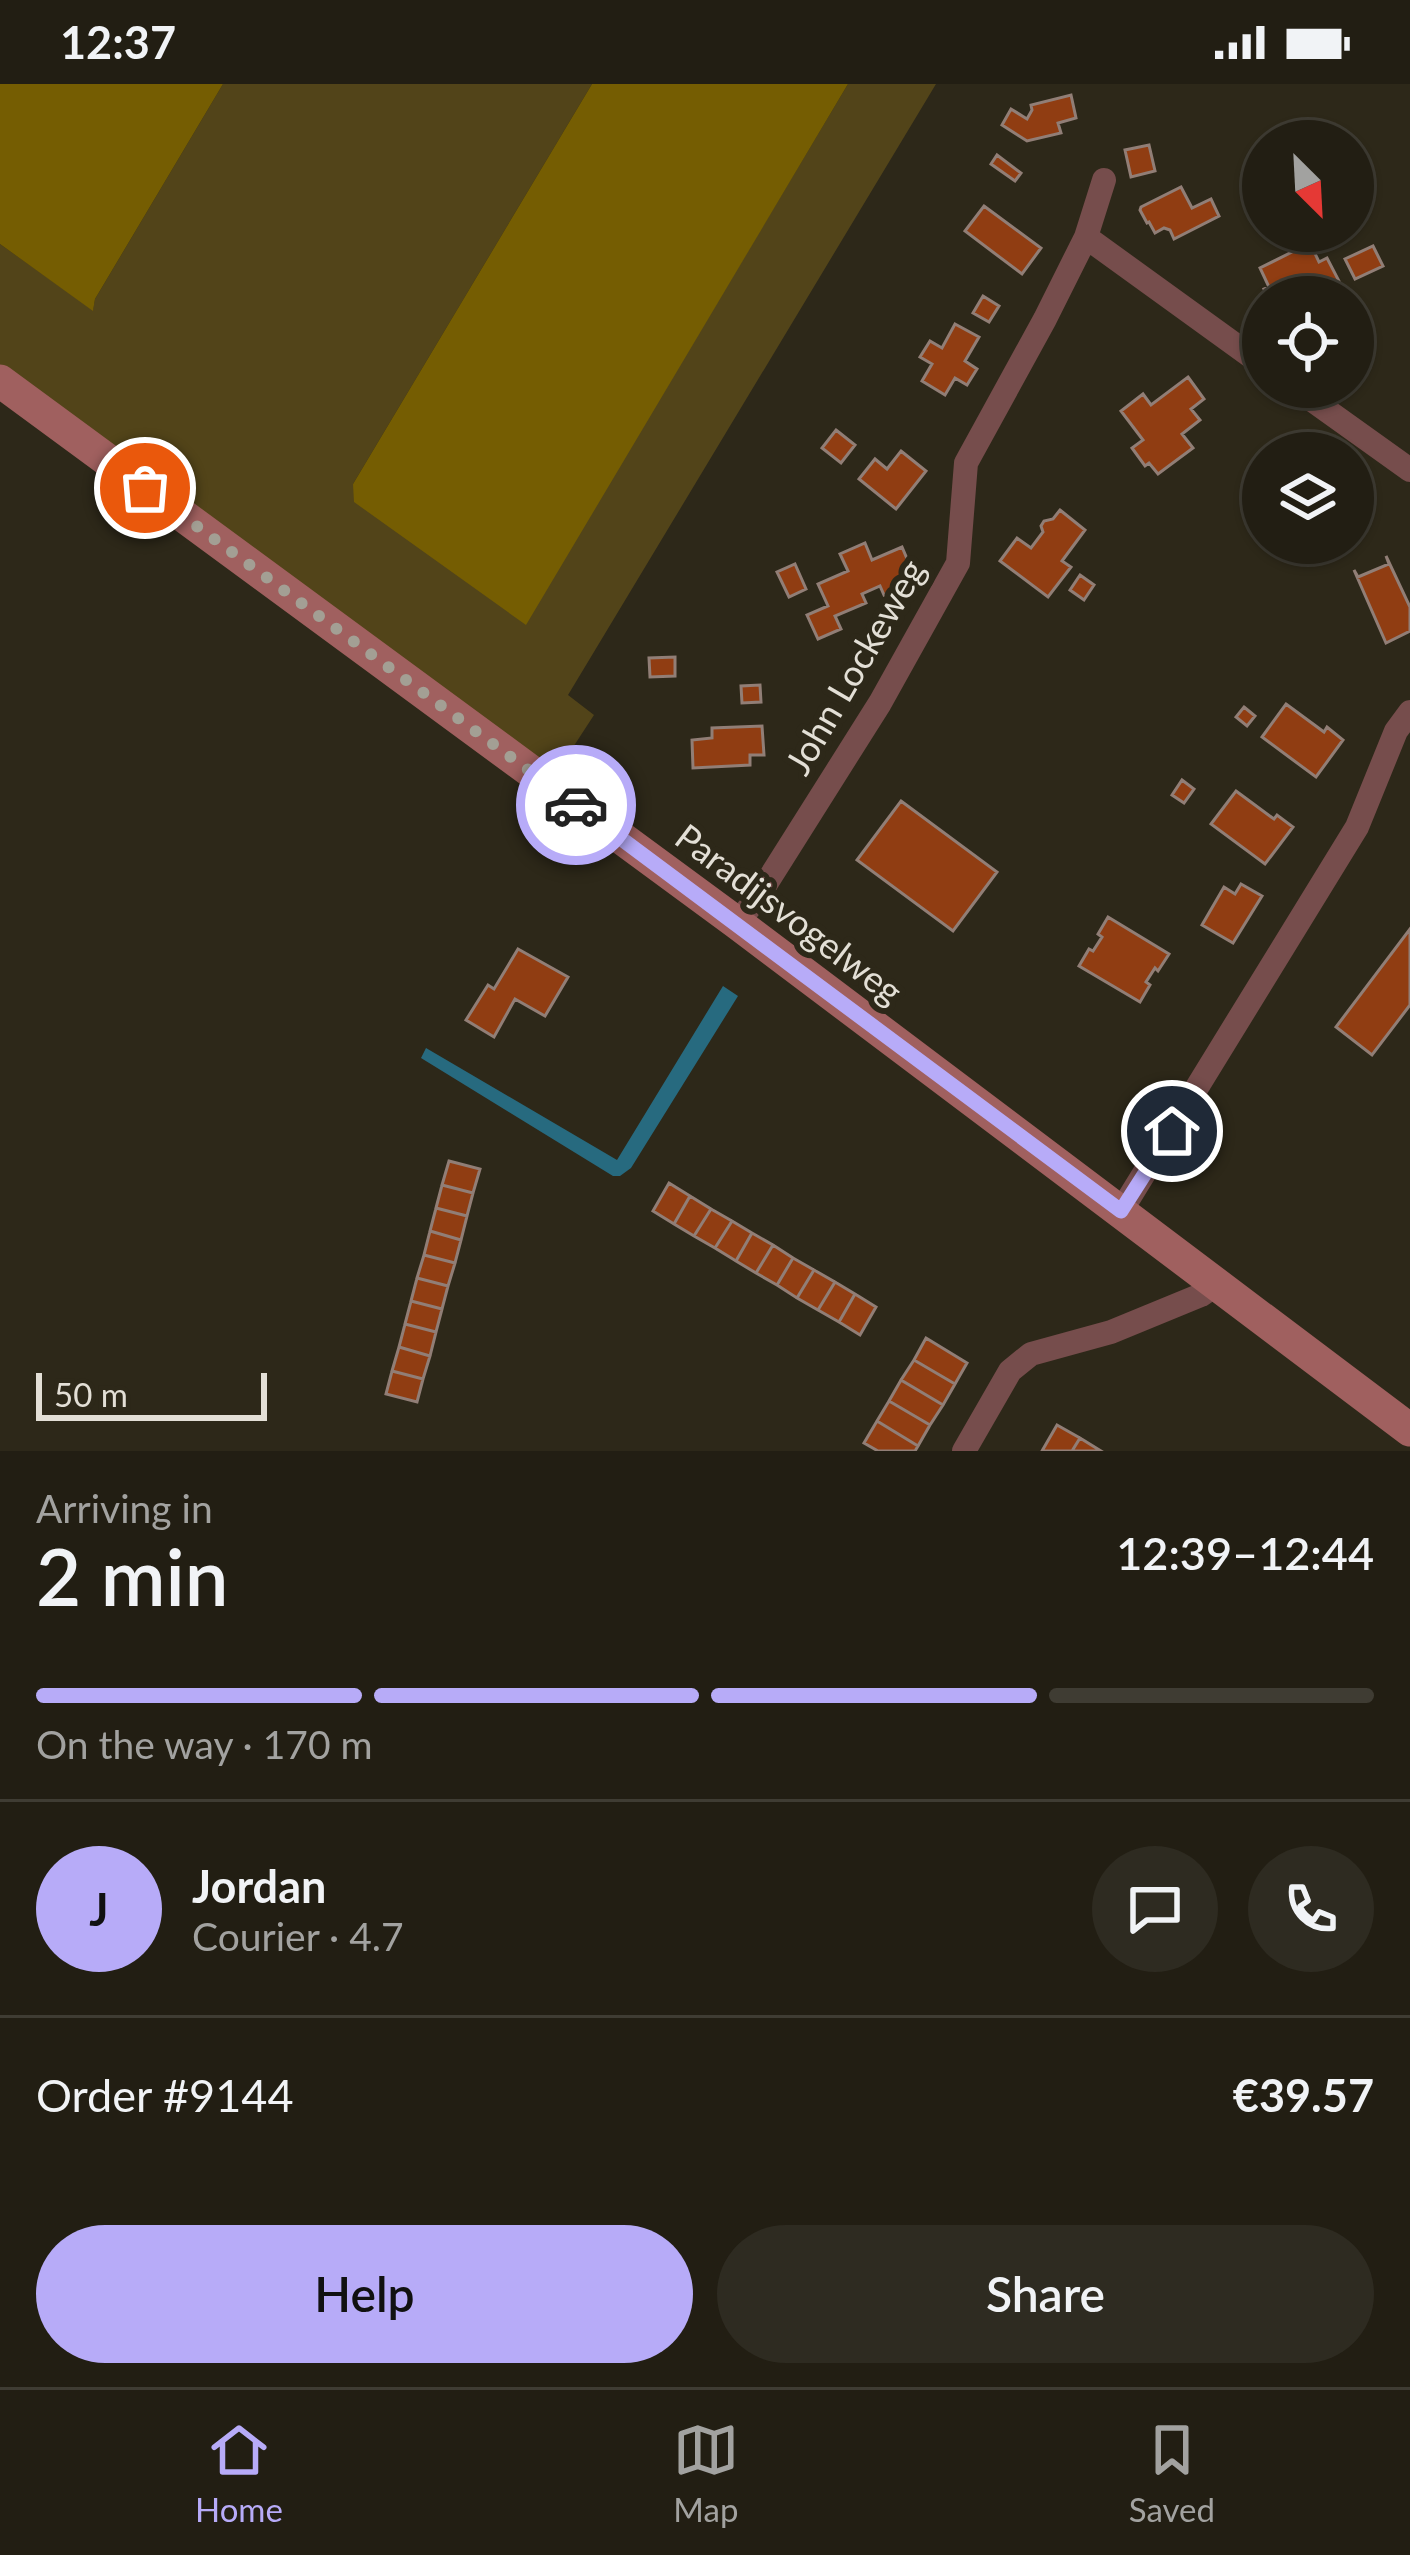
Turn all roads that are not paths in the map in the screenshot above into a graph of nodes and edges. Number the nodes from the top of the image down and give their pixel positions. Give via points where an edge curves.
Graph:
1 (1104, 180) dead end
2 (1086, 237) junction
3 (1242, 349) edge
4 (0, 381) edge
5 (1323, 408) edge
6 (1410, 470) edge
7 (1410, 712) edge
8 (737, 923) junction
9 (1121, 1211) junction
10 (1217, 1284) junction
11 (1410, 1430) edge
12 (964, 1451) edge

1 - 2 street, John Lockeweg
2 - 3 street
2 - 8 street, John Lockeweg via 966,463 958,563 880,703
4 - 8 street, Paradijsvogelweg
5 - 6 street
7 - 9 street via 1357,827
8 - 9 street, Paradijsvogelweg
9 - 10 street, Paradijsvogelweg
10 - 11 street, Paradijsvogelweg
10 - 12 street via 1111,1332 1031,1354 1010,1371

